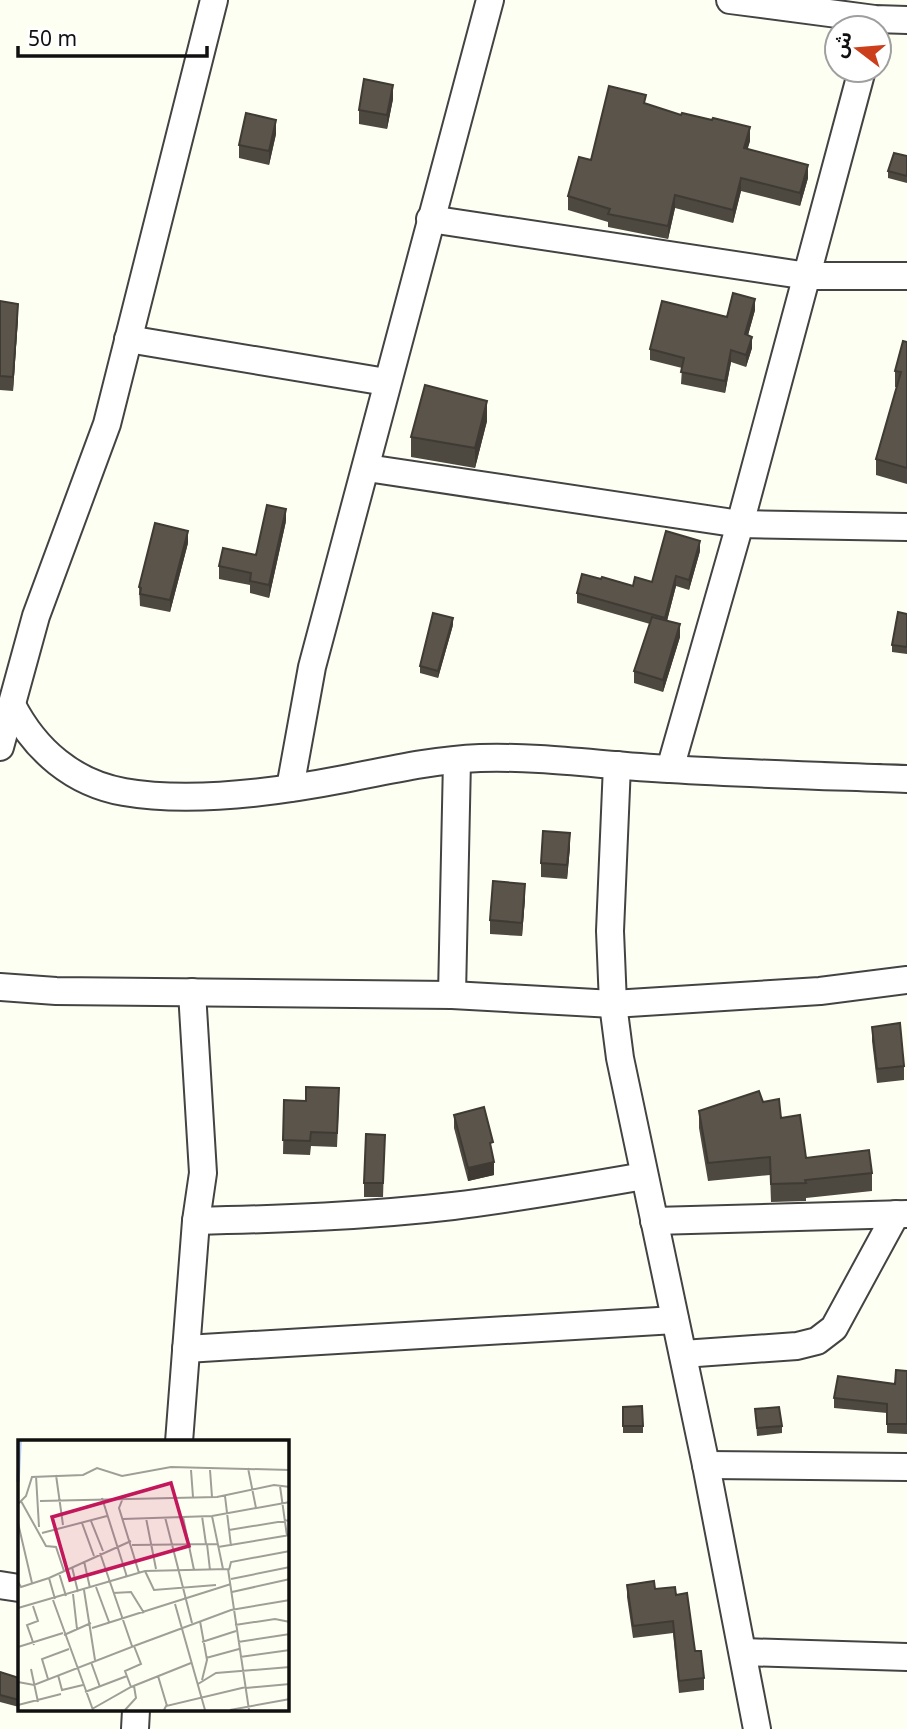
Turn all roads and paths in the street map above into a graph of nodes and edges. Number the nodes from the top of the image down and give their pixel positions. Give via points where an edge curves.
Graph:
1 (214, 0) edge
2 (490, 0) edge
3 (730, 0) edge
4 (858, 14) edge
5 (858, 84) edge
6 (430, 219) junction
7 (907, 275) edge
8 (808, 276) junction
9 (128, 339) junction
10 (386, 383) junction
11 (367, 468) junction
12 (740, 524) junction
13 (907, 527) edge
14 (12, 705) junction
15 (0, 747) edge
16 (457, 760) junction
17 (617, 765) junction
18 (670, 769) junction
19 (907, 779) edge
20 (290, 789) junction
21 (907, 980) edge
22 (0, 987) edge
23 (192, 992) junction
24 (452, 995) junction
25 (613, 1004) junction
26 (644, 1176) junction
27 (902, 1214) edge
28 (196, 1221) junction
29 (654, 1221) junction
30 (675, 1320) junction
31 (186, 1349) junction
32 (684, 1354) junction
33 (179, 1440) edge
34 (706, 1465) junction
35 (907, 1467) edge
36 (0, 1585) edge
37 (18, 1588) edge
38 (743, 1653) junction
39 (907, 1657) edge
40 (757, 1729) edge

1 - 9 street
2 - 6 street
3 - 4 street
5 - 8 street
6 - 8 street
6 - 10 street
7 - 8 street
8 - 12 street
9 - 10 street
9 - 14 street via 107,424 36,616
10 - 11 street
11 - 12 street
11 - 20 street via 312,667
12 - 13 street
12 - 18 street
14 - 15 street
14 - 20 street via 47,754 62,767 103,787 180,796
16 - 17 street
16 - 20 street
16 - 24 street
17 - 18 street
17 - 25 street via 610,931
18 - 19 street
21 - 25 street via 820,991
22 - 23 street
23 - 24 street
23 - 28 street via 203,1173
24 - 25 street
25 - 26 street
26 - 28 street via 414,1210
26 - 29 street
27 - 29 street
27 - 32 street via 826,1336 807,1345
28 - 31 street
29 - 30 street
30 - 31 street
30 - 32 street
31 - 33 street
32 - 34 street
34 - 35 street
34 - 38 street
36 - 37 street
38 - 39 street
38 - 40 street

